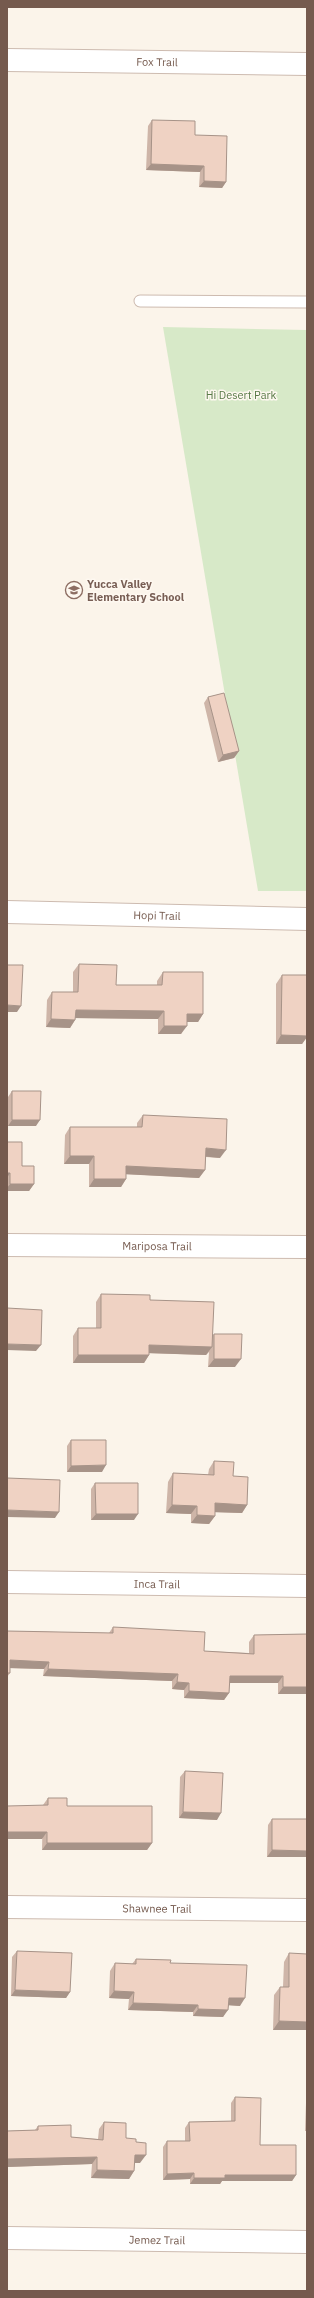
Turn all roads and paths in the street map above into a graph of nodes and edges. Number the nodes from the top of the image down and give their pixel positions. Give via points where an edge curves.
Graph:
1 (7, 60) edge
2 (307, 64) edge
3 (140, 301) dead end
4 (307, 302) edge
5 (7, 912) edge
6 (307, 919) edge
7 (7, 1245) edge
8 (307, 1247) edge
9 (7, 1582) edge
10 (307, 1586) edge
11 (7, 1907) edge
12 (307, 1910) edge
13 (7, 2238) edge
14 (307, 2242) edge

1 - 2 street, Fox Trail
3 - 4 lane
5 - 6 street, Hopi Trail
7 - 8 street, Mariposa Trail
9 - 10 street, Inca Trail
11 - 12 street, Shawnee Trail
13 - 14 street, Jemez Trail

